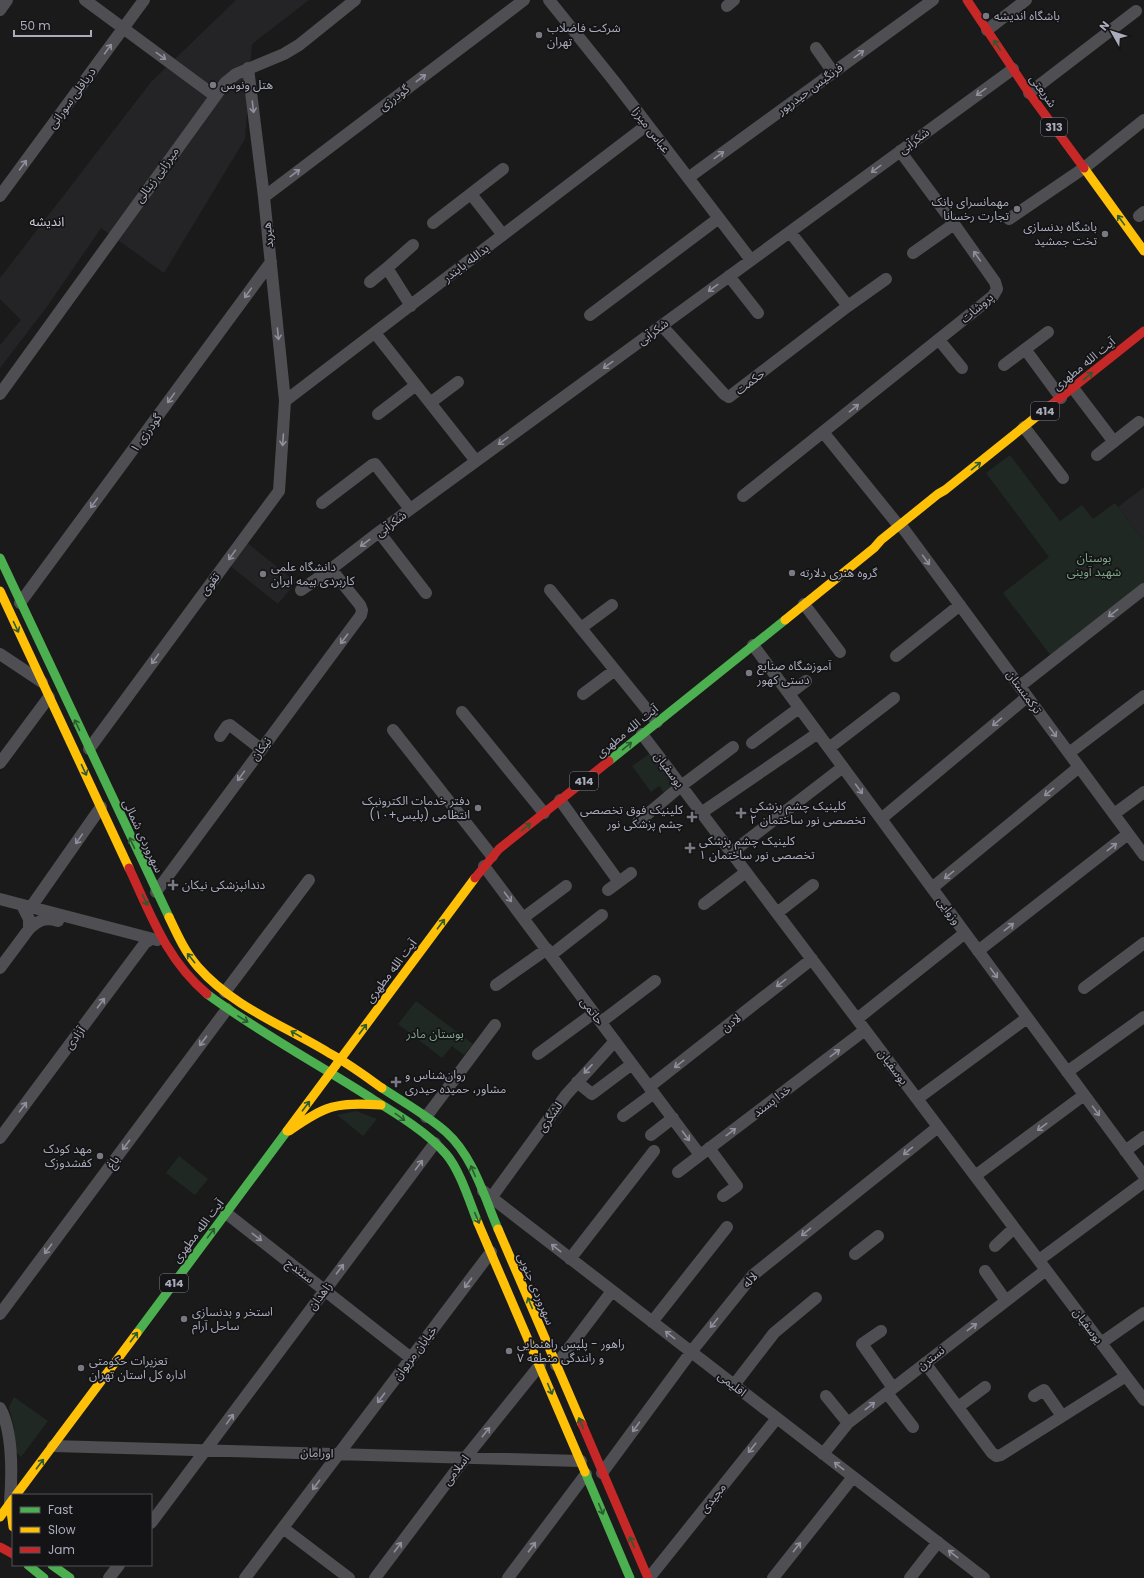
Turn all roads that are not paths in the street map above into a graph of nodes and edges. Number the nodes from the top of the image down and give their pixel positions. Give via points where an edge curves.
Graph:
1 (7, 0) edge
2 (85, 0) edge
3 (144, 0) edge
4 (355, 0) edge
5 (524, 0) edge
6 (549, 0) edge
7 (933, 0) edge
8 (967, 0) edge
9 (1026, 0) edge
10 (0, 10) edge
11 (1136, 11) dead end
12 (123, 28) junction
13 (987, 30) junction
14 (816, 48) dead end
15 (248, 68) junction
16 (1013, 69) junction
17 (833, 72) junction
18 (1029, 93) junction
19 (215, 96) junction
20 (1144, 120) edge
21 (647, 125) junction
22 (900, 151) junction
23 (1084, 168) junction
24 (503, 169) dead end
25 (688, 178) junction
26 (471, 194) junction
27 (0, 196) edge
28 (264, 197) junction
29 (719, 218) junction
30 (1010, 219) dead end
31 (433, 223) dead end
32 (954, 224) junction
33 (790, 232) junction
34 (503, 235) junction
35 (413, 245) dead end
36 (1144, 251) edge
37 (912, 253) dead end
38 (751, 260) junction
39 (271, 262) junction
40 (387, 268) junction
41 (729, 276) junction
42 (886, 280) dead end
43 (370, 282) dead end
44 (411, 306) junction
45 (848, 306) junction
46 (758, 313) dead end
47 (590, 315) dead end
48 (662, 326) junction
49 (1144, 331) edge
50 (1048, 332) dead end
51 (375, 333) junction
52 (938, 340) junction
53 (1025, 349) junction
54 (1004, 365) dead end
55 (962, 368) dead end
56 (458, 382) dead end
57 (416, 384) junction
58 (1073, 388) junction
59 (0, 394) edge
60 (1061, 398) junction
61 (285, 401) junction
62 (430, 403) junction
63 (378, 414) dead end
64 (1139, 422) dead end
65 (1024, 427) junction
66 (823, 432) junction
67 (1114, 442) junction
68 (1097, 455) dead end
69 (476, 461) junction
70 (1063, 478) dead end
71 (743, 496) dead end
72 (322, 503) dead end
73 (410, 509) junction
74 (901, 527) junction
75 (379, 532) junction
76 (0, 558) edge
77 (331, 569) junction
78 (1144, 589) edge
79 (301, 590) dead end
80 (550, 590) dead end
81 (0, 591) edge
82 (426, 593) dead end
83 (20, 603) junction
84 (804, 604) junction
85 (612, 605) dead end
86 (960, 605) junction
87 (581, 628) junction
88 (753, 645) junction
89 (840, 652) dead end
90 (0, 654) edge
91 (896, 656) dead end
92 (615, 670) junction
93 (806, 681) dead end
94 (42, 682) junction
95 (1020, 686) junction
96 (583, 694) dead end
97 (789, 694) junction
98 (1144, 696) edge
99 (49, 697) junction
100 (1027, 697) junction
101 (894, 698) dead end
102 (800, 708) junction
103 (462, 712) dead end
104 (657, 722) junction
105 (394, 730) dead end
106 (818, 733) junction
107 (642, 734) junction
108 (220, 736) dead end
109 (752, 743) dead end
110 (733, 747) dead end
111 (262, 748) junction
112 (830, 748) junction
113 (88, 750) junction
114 (1069, 753) junction
115 (0, 763) edge
116 (843, 767) junction
117 (1079, 767) junction
118 (681, 786) junction
119 (1144, 792) edge
120 (560, 800) junction
121 (101, 807) junction
122 (544, 813) junction
123 (701, 813) junction
124 (1114, 814) junction
125 (881, 819) junction
126 (638, 822) dead end
127 (1128, 834) junction
128 (731, 852) junction
129 (1144, 855) edge
130 (492, 856) junction
131 (484, 866) junction
132 (746, 872) junction
133 (631, 873) dead end
134 (309, 880) dead end
135 (619, 882) junction
136 (813, 885) dead end
137 (566, 886) dead end
138 (932, 888) junction
139 (608, 890) dead end
140 (156, 892) junction
141 (0, 899) edge
142 (704, 904) dead end
143 (26, 906) junction
144 (777, 913) junction
145 (602, 915) dead end
146 (523, 918) junction
147 (29, 929) junction
148 (966, 933) junction
149 (148, 941) junction
150 (164, 942) junction
151 (1144, 942) edge
152 (978, 951) junction
153 (549, 952) junction
154 (812, 959) junction
155 (0, 968) edge
156 (655, 981) dead end
157 (496, 985) dead end
158 (1084, 988) dead end
159 (225, 992) junction
160 (227, 1010) junction
161 (1144, 1017) edge
162 (598, 1018) junction
163 (1027, 1018) junction
164 (857, 1019) junction
165 (495, 1025) dead end
166 (865, 1030) junction
167 (615, 1041) junction
168 (538, 1054) dead end
169 (340, 1060) junction
170 (632, 1064) junction
171 (331, 1072) junction
172 (1067, 1072) junction
173 (577, 1082) junction
174 (651, 1090) junction
175 (1084, 1095) junction
176 (917, 1099) junction
177 (384, 1106) junction
178 (623, 1116) dead end
179 (426, 1117) junction
180 (673, 1118) junction
181 (938, 1127) junction
182 (286, 1133) junction
183 (651, 1135) dead end
184 (1144, 1137) edge
185 (0, 1138) edge
186 (435, 1143) junction
187 (1125, 1151) junction
188 (654, 1152) dead end
189 (705, 1152) junction
190 (678, 1172) dead end
191 (975, 1176) junction
192 (1144, 1176) edge
193 (1144, 1182) edge
194 (481, 1190) junction
195 (723, 1196) dead end
196 (491, 1198) junction
197 (226, 1213) junction
198 (727, 1228) dead end
199 (1014, 1228) junction
200 (878, 1236) dead end
201 (505, 1246) junction
202 (995, 1246) dead end
203 (491, 1252) junction
204 (856, 1254) dead end
205 (570, 1259) junction
206 (1039, 1260) junction
207 (1046, 1270) junction
208 (985, 1271) dead end
209 (324, 1290) junction
210 (612, 1291) junction
211 (816, 1298) dead end
212 (1006, 1301) junction
213 (1144, 1313) edge
214 (0, 1314) edge
215 (652, 1322) junction
216 (881, 1331) dead end
217 (1101, 1344) junction
218 (691, 1352) junction
219 (411, 1358) junction
220 (925, 1363) junction
221 (540, 1365) junction
222 (556, 1366) junction
223 (1126, 1376) junction
224 (734, 1385) junction
225 (985, 1387) dead end
226 (890, 1390) junction
227 (826, 1396) dead end
228 (1034, 1396) dead end
229 (1144, 1400) edge
230 (958, 1406) junction
231 (0, 1408) edge
232 (1062, 1416) junction
233 (777, 1418) junction
234 (848, 1423) junction
235 (913, 1426) dead end
236 (53, 1446) junction
237 (207, 1450) junction
238 (339, 1454) junction
239 (823, 1454) junction
240 (466, 1458) junction
241 (581, 1461) junction
242 (602, 1473) junction
243 (586, 1474) junction
244 (853, 1477) junction
245 (13, 1494) edge
246 (17, 1494) edge
247 (12, 1500) edge
248 (0, 1517) edge
249 (152, 1522) edge
250 (283, 1528) junction
251 (938, 1542) junction
252 (0, 1547) edge
253 (12, 1553) edge
254 (29, 1566) edge
255 (53, 1566) edge
256 (118, 1566) edge
257 (44, 1578) edge
258 (70, 1578) edge
259 (109, 1578) edge
260 (245, 1578) edge
261 (349, 1578) edge
262 (375, 1578) edge
263 (508, 1578) edge
264 (630, 1578) edge
265 (648, 1578) edge
266 (773, 1578) edge
267 (910, 1578) edge
268 (984, 1578) edge

1 - 10 street
2 - 12 street
3 - 12 street, دریاقلی سورانی
4 - 15 street, میرزایی زینالی via 300,45
28 -> 5 street, گودرزی
6 - 21 street, عباس میرزا
17 -> 7 street, فرنگیس حیدرپور
8 - 13 main road, شریعتی / 313
9 - 13 street
11 - 18 street
12 -> 19 street
27 -> 12 street, دریاقلی سورانی
16 -> 13 main road, شریعتی / 313
14 - 17 street
15 - 19 street, میرزایی زینالی via 224,82
15 -> 28 street, هیربد
16 - 18 main road, شریعتی / 313
16 -> 22 street, شکرآبی
25 -> 17 street, فرنگیس حیدرپور
18 - 23 main road, شریعتی / 313
19 - 59 street, میرزایی زینالی
20 - 23 street
21 - 25 street, عباس میرزا
21 - 34 street, یدالله بایندر
22 - 32 street, پروشات
22 -> 33 street, شکرآبی
23 - 30 street
36 -> 23 main road, شریعتی / 313
24 - 26 street
25 - 29 street, عباس میرزا
26 - 31 street
26 - 34 street
28 - 39 street, هیربد
29 - 38 street, عباس میرزا
29 - 47 street
32 - 37 street
52 -> 32 street, پروشات via 993,296 998,289
33 - 38 street, شکرآبی
33 - 45 street
34 - 44 street, یدالله بایندر
35 - 40 street
38 - 41 street, شکرآبی
39 -> 61 street, هیربد
39 -> 83 street, گودرزی ۱
40 - 43 street
40 - 44 street
41 - 46 street
41 -> 48 street, شکرآبی
42 - 45 street, حکمت
44 - 51 street, یدالله بایندر
45 - 48 street, حکمت via 729,397
48 -> 69 street, شکرآبی
58 -> 49 main road, آیت الله مطهری / 414
50 - 53 street
51 - 57 street
51 - 61 street, یدالله بایندر
52 - 55 street
66 -> 52 street, پروشات
53 - 54 street
53 - 60 street
56 - 62 street
57 - 62 street
57 - 63 street
58 - 60 main road, آیت الله مطهری / 414
58 - 67 street
60 - 65 main road, آیت الله مطهری / 414
61 -> 113 street, تقوی via 279,491
62 - 69 street
64 - 67 street
65 - 70 street
74 -> 65 main road, آیت الله مطهری / 414 via 941,498 945,490
66 - 71 street, پروشات
66 - 74 street
67 - 68 street
69 - 73 street, شکرآبی
72 - 73 street via 375,464
73 - 75 street, شکرآبی
74 - 84 main road, آیت الله مطهری / 414 via 884,544 874,548
74 -> 86 street, ترکمنستان
75 -> 77 street, شکرآبی
75 - 82 street
76 - 83 main road, سهروردی شمالی
77 - 79 street, شکرآبی
77 -> 111 street, نیکان via 362,610 358,619
78 -> 95 street
80 - 87 street
81 -> 94 main road
113 -> 83 main road, سهروردی شمالی
84 - 88 main road, آیت الله مطهری / 414
84 - 89 street
85 - 87 street
86 - 91 street
86 - 95 street, ترکمنستان
87 - 92 street
88 - 97 street, وزوایی
88 - 104 main road, آیت الله مطهری / 414
90 - 94 street
92 - 96 street
92 - 104 street
93 - 97 street
94 - 99 main road
95 - 100 street, ترکمنستان
97 - 102 street, وزوایی
98 - 114 street
99 - 115 street
99 -> 121 main road
100 -> 114 street, ترکمنستان
100 -> 125 street
101 - 112 street
102 - 106 street, وزوایی
102 - 109 street
103 - 122 street
104 - 107 main road, آیت الله مطهری / 414
105 - 130 street
106 - 112 street, وزوایی
106 - 123 street
107 - 118 street, یوسفیان
120 -> 107 main road, آیت الله مطهری / 414
108 - 111 street via 230,725
110 - 118 street
111 -> 140 street, نیکان
112 - 116 street, وزوایی
140 -> 113 main road, سهروردی شمالی
114 - 117 street, ترکمنستان
116 -> 125 street, وزوایی
116 - 128 street
117 - 124 street, ترکمنستان
117 -> 138 street
118 - 123 street, یوسفیان
118 - 126 street
119 - 124 street
120 - 122 main road, آیت الله مطهری / 414
120 - 135 street
121 -> 143 street
121 -> 150 main road
130 -> 122 main road, آیت الله مطهری / 414
123 - 128 street, یوسفیان
124 - 127 street, ترکمنستان
125 - 138 street, وزوایی
127 - 129 street, ترکمنستان
152 -> 127 street
128 - 132 street, یوسفیان
130 - 131 main road, آیت الله مطهری / 414
131 -> 146 street, حاتمی
169 -> 131 main road, آیت الله مطهری / 414
132 - 142 street
132 - 144 street, یوسفیان
133 - 135 street
134 - 159 street
135 - 139 street
136 - 144 street
137 - 146 street
138 - 148 street, وزوایی
159 -> 140 main road, سهروردی شمالی via 198,967 186,951
141 - 143 street
143 - 147 street via 30,919
143 - 149 street
144 - 154 street, یوسفیان
145 - 153 street
146 - 153 street, حاتمی
147 - 149 street via 37,922 49,918
147 - 155 street
148 - 152 street, وزوایی
148 - 164 street
149 - 150 street
185 -> 149 street, آزادی
150 - 160 main road via 187,976
151 - 158 street
152 -> 163 street, وزوایی
153 - 157 street
153 - 162 street, حاتمی
154 - 164 street, یوسفیان
154 -> 174 street, لادن
156 - 162 street
169 -> 159 main road, سهروردی شمالی
160 -> 171 main road
160 -> 214 street, باغ
161 - 172 street
162 - 167 street, حاتمی
162 - 168 street
163 - 172 street, وزوایی
163 - 176 street
164 - 166 street, یوسفیان
165 - 179 street
166 - 176 street, یوسفیان
189 -> 166 street, خدا پسند
167 - 170 street, حاتمی
167 -> 173 street, لشگری
169 - 171 main road, آیت الله مطهری / 414
169 - 179 main road, سهروردی جنوبی
170 - 173 street via 592,1094
170 - 174 street, حاتمی
171 - 177 main road
182 -> 171 main road, آیت الله مطهری / 414
172 - 175 street, وزوایی
173 - 196 street, لشگری
174 - 178 street, لادن
174 - 180 street, حاتمی
175 -> 187 street, وزوایی
175 -> 191 street
176 - 181 street, یوسفیان
177 - 182 main road via 332,1106
177 -> 186 main road
194 -> 179 main road, سهروردی جنوبی via 470,1163 457,1144
180 - 183 street
180 -> 189 street, حاتمی
181 - 191 street, یوسفیان
181 -> 218 street, لاله via 753,1275
182 - 197 main road, آیت الله مطهری / 414
184 - 187 street
186 -> 203 main road via 456,1170
209 -> 186 street, زاهدان
187 - 192 street, وزوایی
188 - 205 street
189 - 190 street, خدا پسند
189 - 195 street, حاتمی via 737,1186
191 - 199 street, یوسفیان
193 - 206 street
194 - 196 street, اقلیمی
194 - 201 main road, سهروردی جنوبی
205 -> 196 street, اقلیمی
197 -> 209 street, سنندج
236 -> 197 main road, آیت الله مطهری / 414
198 - 215 street
199 - 202 street
199 - 206 street, یوسفیان
200 - 204 street
201 - 203 main road
222 -> 201 main road, سهروردی جنوبی
203 -> 219 street, خیابان مریوان
203 - 221 main road
205 - 210 street, اقلیمی
206 - 207 street, یوسفیان
207 - 212 street, نسترن
207 - 217 street, یوسفیان
208 - 212 street
209 - 219 street, سنندج
237 -> 209 street, زاهدان
210 - 215 street, اقلیمی
210 - 222 street
211 - 224 street via 774,1333
220 -> 212 street, نسترن
213 - 217 street
218 -> 215 street, اقلیمی
216 - 226 street via 862,1344
217 - 223 street, یوسفیان
218 - 224 street, اقلیمی
218 -> 242 street, لاله
219 -> 238 street, خیابان مریوان
220 - 226 street, نسترن
220 - 230 street
240 -> 221 street, اسلامی
221 -> 241 main road
242 -> 222 main road, سهروردی جنوبی
223 - 229 street, یوسفیان
223 - 232 street
224 - 233 street, اقلیمی
225 - 230 street
234 -> 226 street, نسترن
226 - 235 street
227 - 234 street
228 - 232 street via 1044,1390
230 - 232 street via 996,1456
231 - 245 street via 9,1441
233 - 239 street, اقلیمی
233 -> 265 street, مجیدی
234 - 239 street, نسترن
236 - 237 street, اورامان
246 -> 236 main road, آیت الله مطهری / 414
237 - 238 street, اورامان
237 - 249 street, زاهدان
238 - 240 street, اورامان
238 -> 250 street, خیابان مریوان
244 -> 239 street, اقلیمی
240 - 241 street, اورامان
262 -> 240 street, اسلامی
241 - 243 main road
265 -> 242 main road, سهروردی جنوبی
263 -> 243 street
243 -> 264 main road
244 - 251 street, اقلیمی
266 -> 244 street
247 - 248 main road, 414
250 - 260 street, خیابان مریوان
250 - 261 street
251 - 267 street
268 -> 251 street, اقلیمی
252 - 253 main road
254 - 257 main road
255 - 258 main road
256 - 259 street

